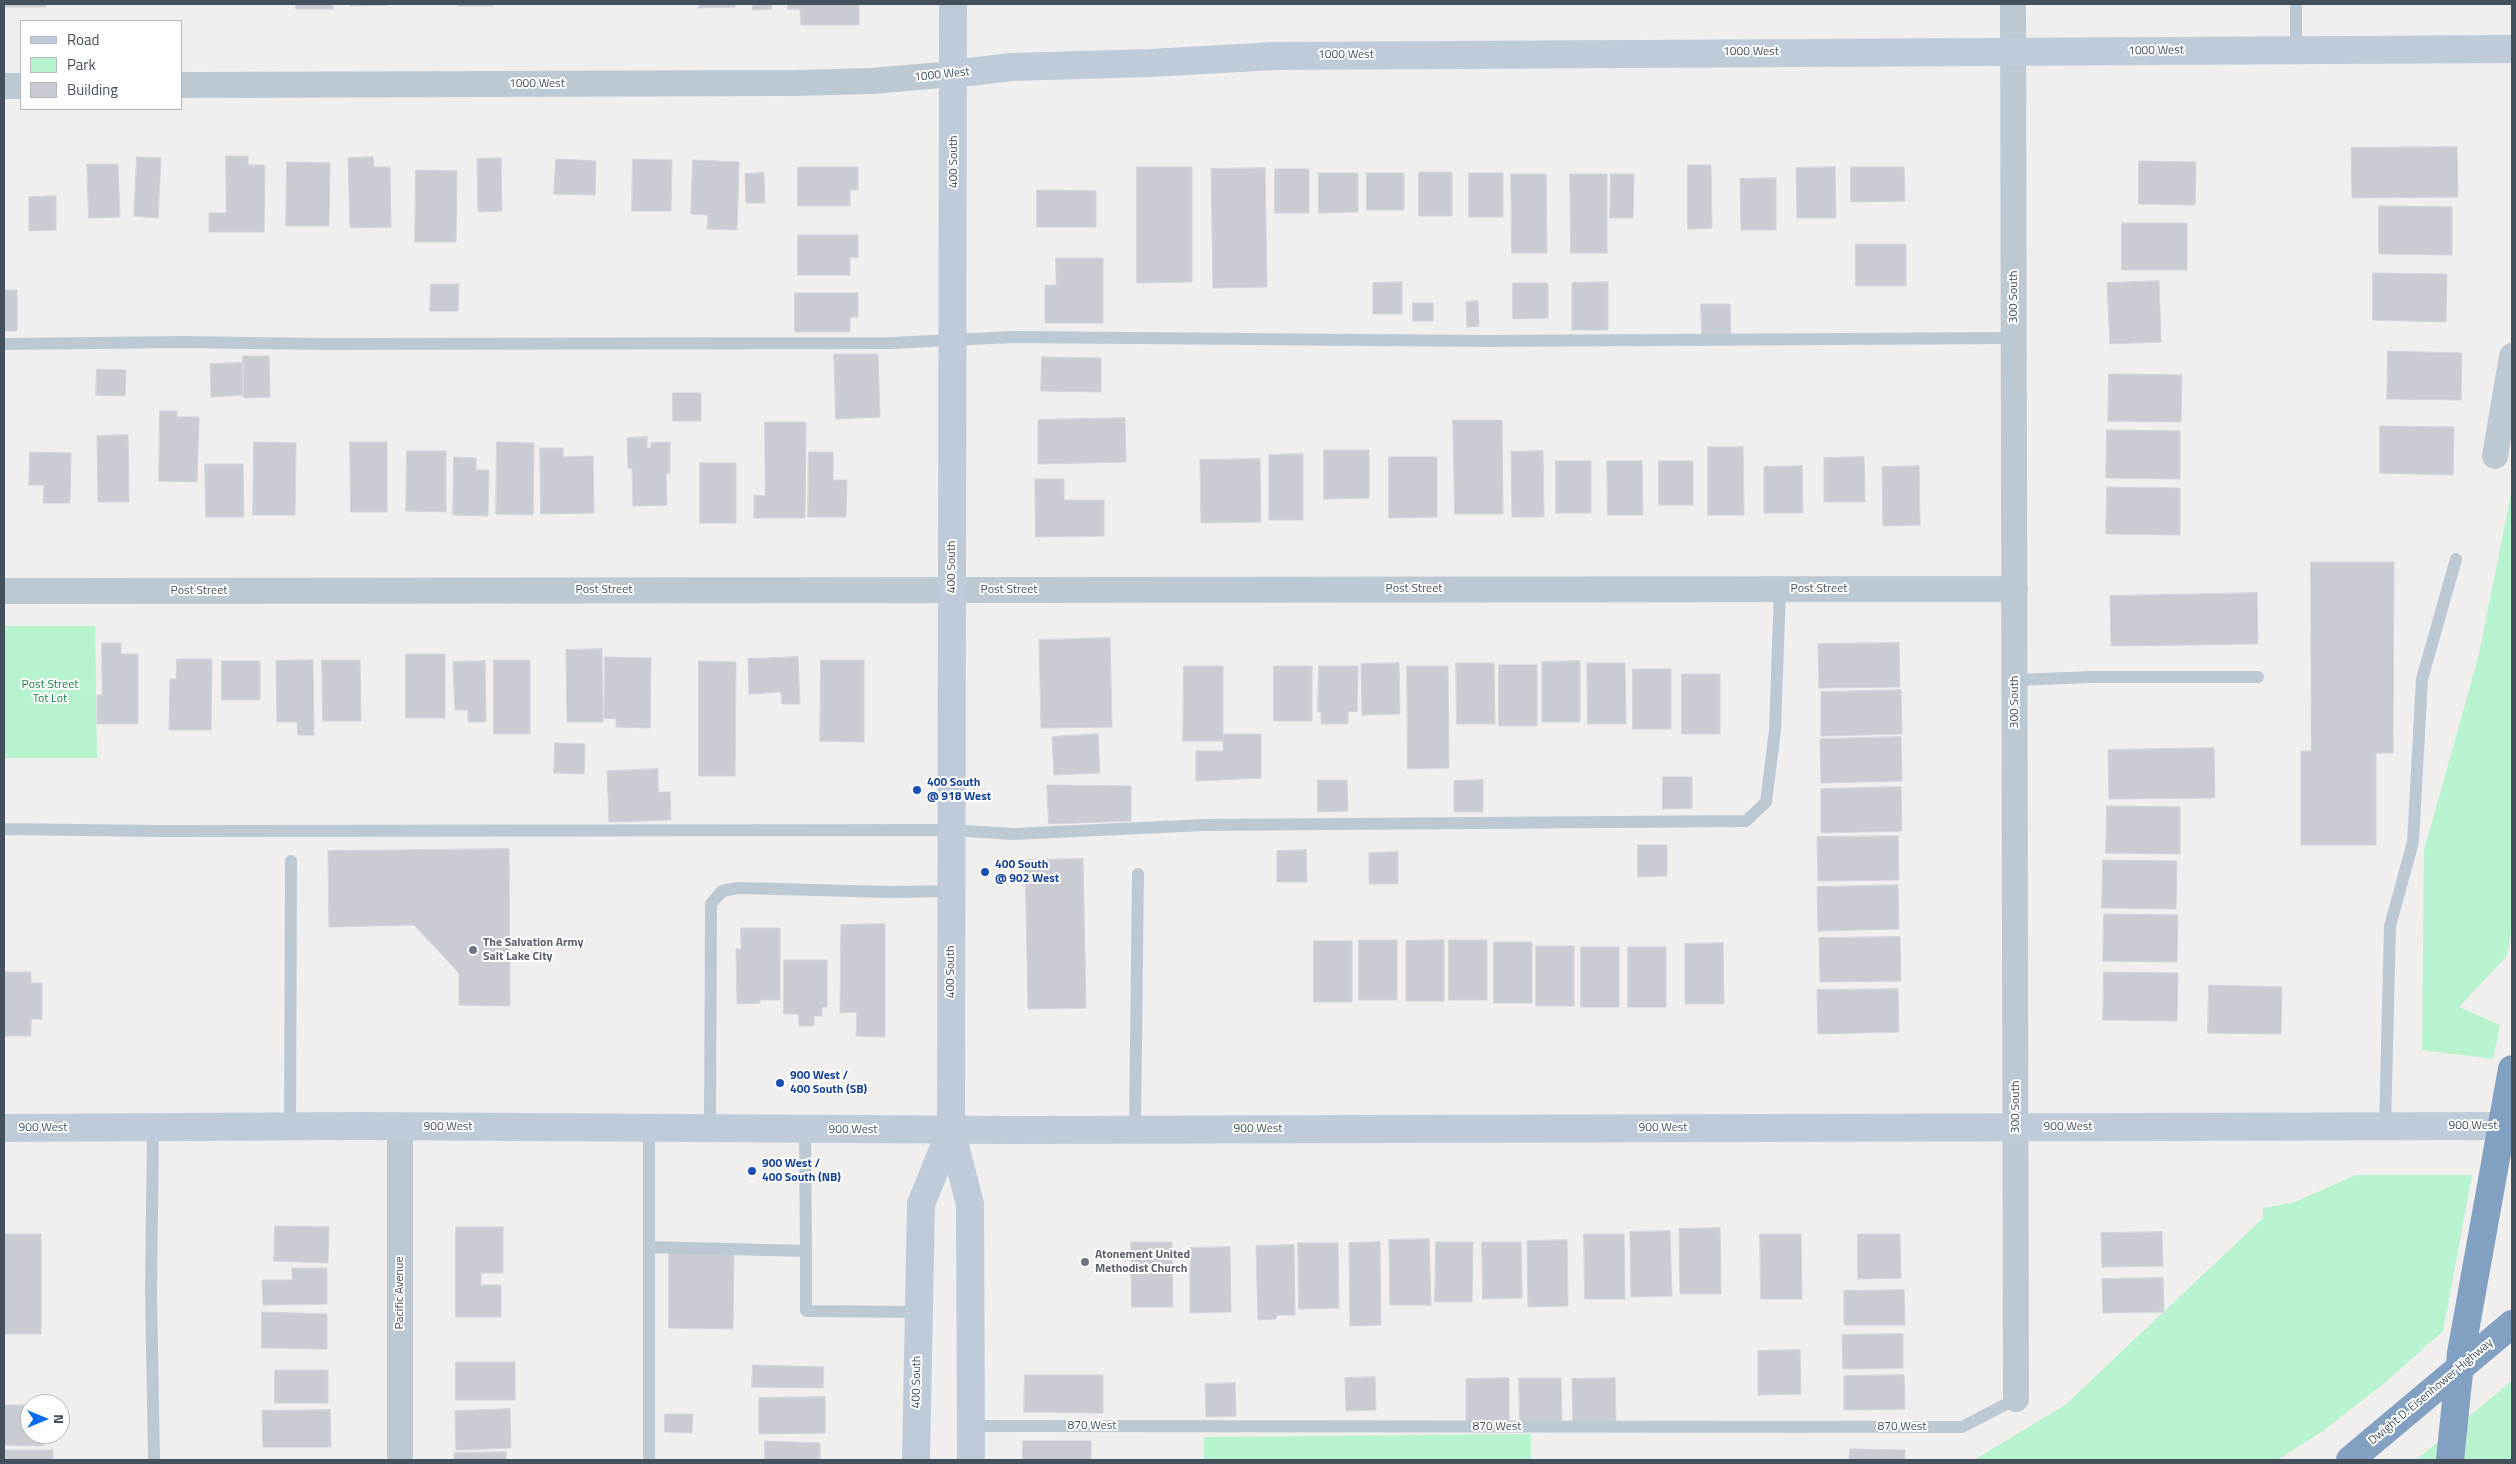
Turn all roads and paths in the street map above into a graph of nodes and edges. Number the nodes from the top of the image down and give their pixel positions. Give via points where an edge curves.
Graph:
1 (953, 4) edge
2 (2013, 4) edge
3 (2296, 4) edge
4 (2512, 49) edge
5 (2296, 50) junction
6 (2014, 51) junction
7 (953, 74) junction
8 (182, 85) edge
9 (4, 86) edge
10 (20, 86) edge
11 (2014, 338) junction
12 (953, 339) junction
13 (4, 344) edge
14 (2512, 356) edge
15 (2495, 456) dead end
16 (2456, 559) dead end
17 (1780, 589) junction
18 (2015, 589) junction
19 (952, 590) junction
20 (4, 591) edge
21 (2258, 677) dead end
22 (2015, 680) junction
23 (4, 829) edge
24 (952, 830) junction
25 (291, 861) dead end
26 (1138, 874) dead end
27 (951, 892) junction
28 (2512, 1069) edge
29 (2512, 1126) edge
30 (400, 1127) junction
31 (648, 1127) junction
32 (710, 1127) junction
33 (2016, 1127) junction
34 (2385, 1127) junction
35 (4, 1128) edge
36 (152, 1128) junction
37 (290, 1128) junction
38 (1135, 1129) junction
39 (805, 1130) junction
40 (951, 1130) junction
41 (648, 1247) junction
42 (806, 1251) junction
43 (918, 1312) junction
44 (2512, 1324) edge
45 (2016, 1399) joint
46 (971, 1426) junction
47 (154, 1460) edge
48 (400, 1460) edge
49 (648, 1460) edge
50 (916, 1460) edge
51 (971, 1460) edge
52 (2350, 1460) edge
53 (2450, 1460) edge

1 - 7 main road, 400 South
2 - 6 street, 300 South
3 - 5 lane
4 - 5 main road, 1000 West
5 - 6 main road, 1000 West
6 - 7 main road, 1000 West via 1276,56 1011,67
6 - 11 street, 300 South
7 - 8 street, 1000 West via 882,81 795,83
7 - 12 main road, 400 South
9 - 10 street
11 - 12 lane via 1485,341 1218,337
11 - 18 street, 300 South
12 - 13 lane via 891,343
12 - 19 main road, 400 South
14 - 15 street
16 - 34 lane via 2422,679 2413,842 2390,926
17 - 18 street, Post Street
17 - 19 street, Post Street
17 - 24 lane via 1775,730 1766,802 1746,821 1204,825 1013,834
18 - 22 street, 300 South
19 - 20 street, Post Street
19 - 24 main road, 400 South
21 - 22 lane
22 - 33 street, 300 South
23 - 24 lane
24 - 27 main road, 400 South
25 - 37 lane
26 - 38 lane
27 - 32 lane via 738,888 722,892 711,904
27 - 40 main road, 400 South
28 - 53 highway via 2461,1353
29 - 34 main road, 900 West
30 - 31 main road, 900 West
30 - 37 main road, 900 West
30 - 48 street, Pacific Avenue
31 - 32 main road, 900 West
31 - 41 lane
32 - 39 main road, 900 West
33 - 34 main road, 900 West
33 - 38 main road, 900 West
33 - 45 street, 300 South
35 - 36 main road, 900 West
36 - 37 main road, 900 West
36 - 47 lane
38 - 40 main road, 900 West
39 - 40 main road, 900 West
39 - 42 lane
40 - 43 main road, 400 South via 921,1204
40 - 46 main road, 400 South via 970,1204
41 - 42 lane
41 - 49 lane
42 - 43 lane via 806,1311
43 - 50 main road, 400 South
44 - 52 highway, Dwight D. Eisenhower Highway
45 - 46 lane, 870 West via 1962,1427
46 - 51 main road, 400 South

